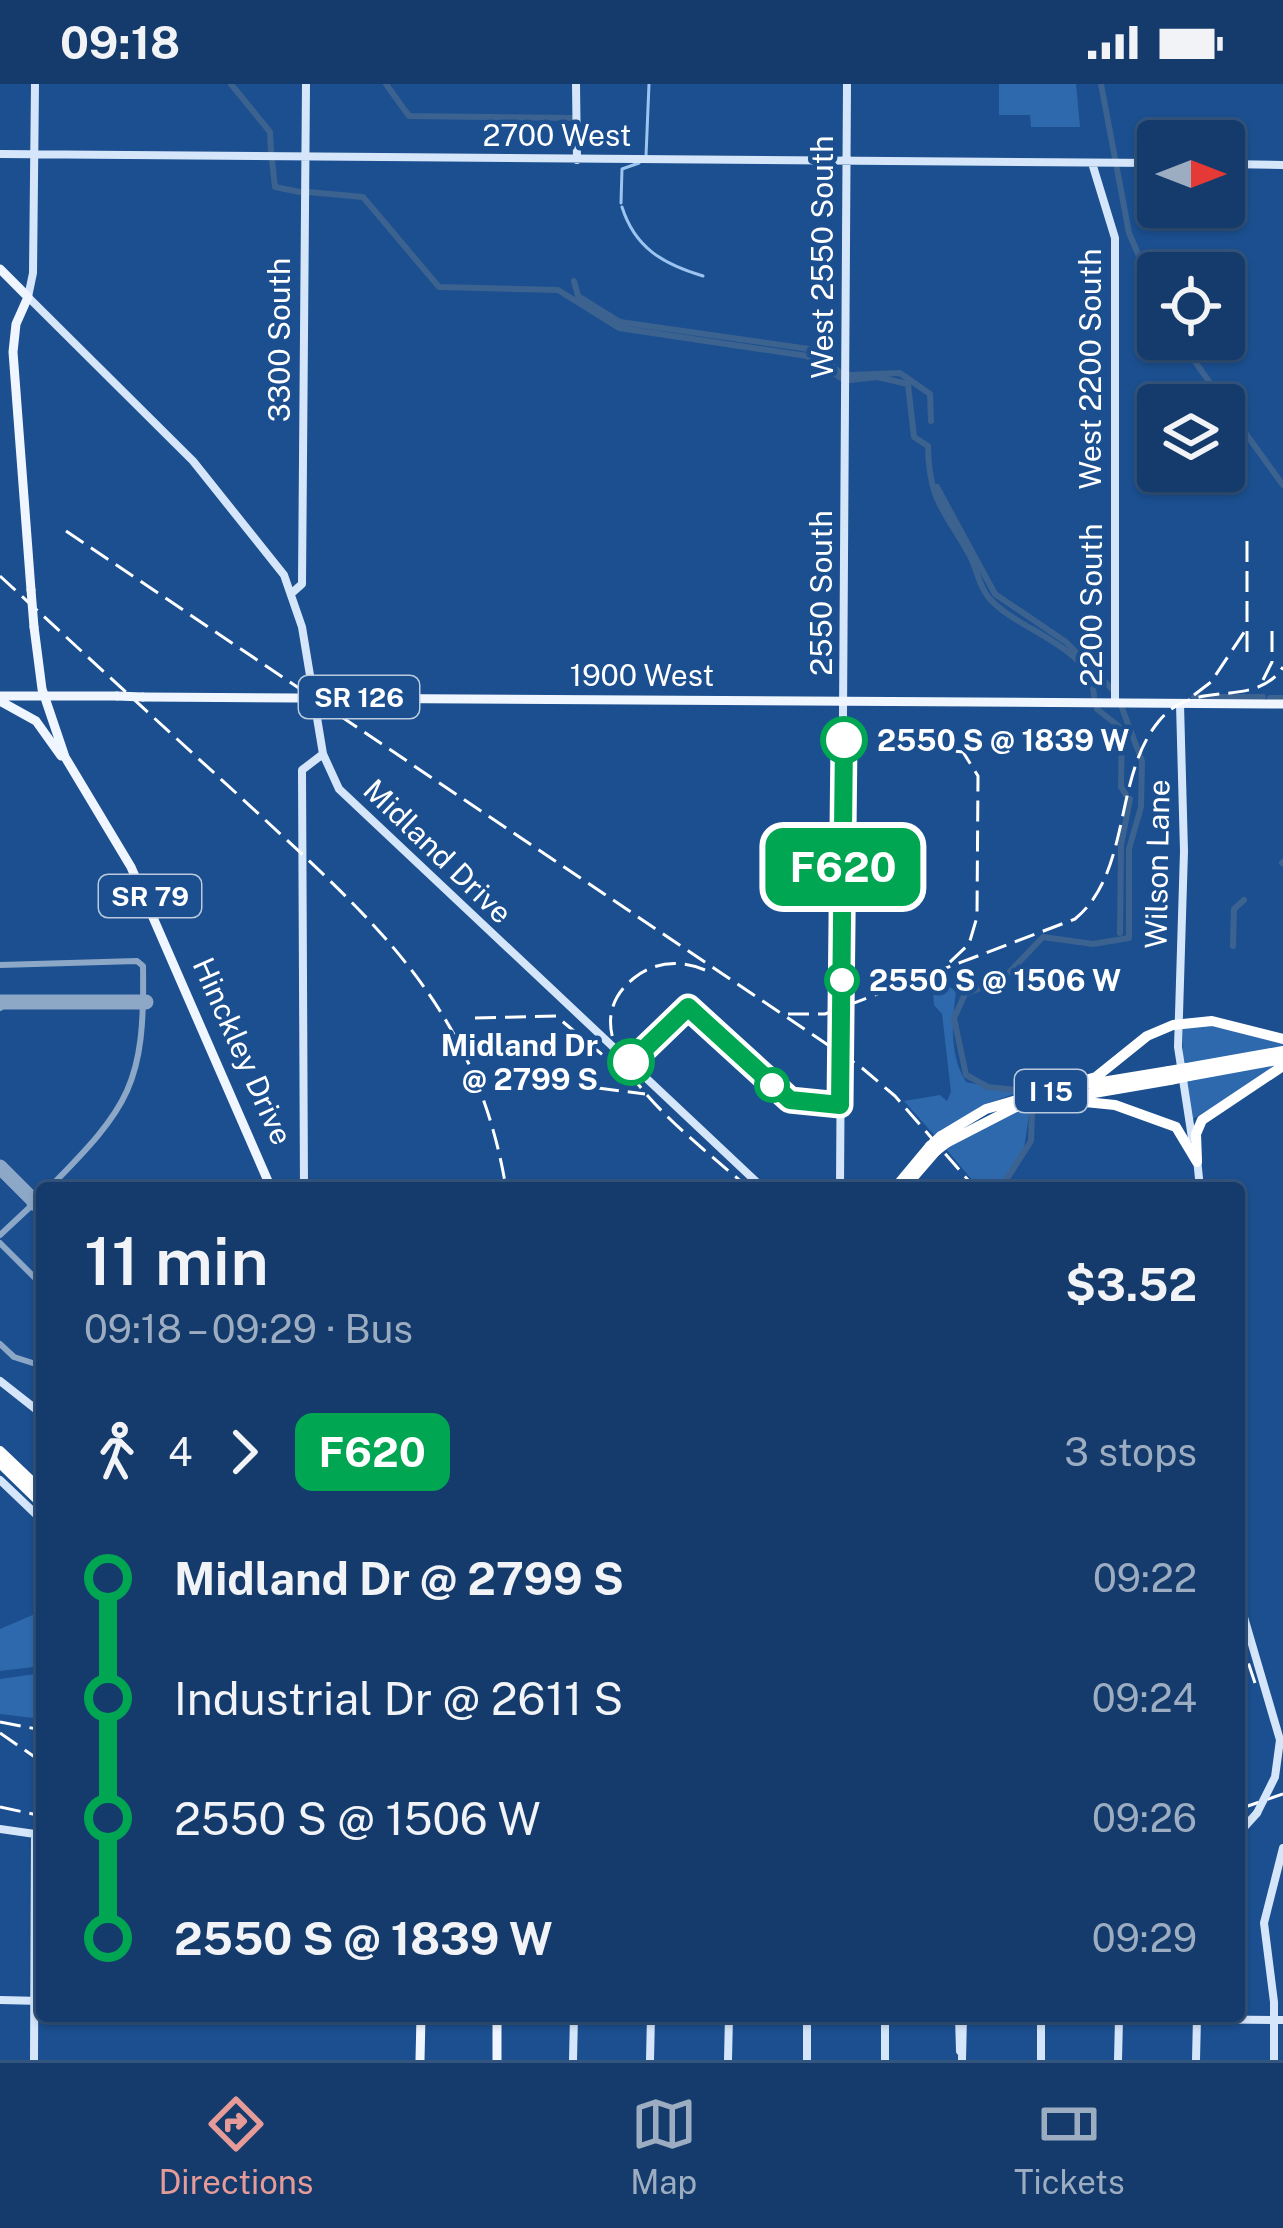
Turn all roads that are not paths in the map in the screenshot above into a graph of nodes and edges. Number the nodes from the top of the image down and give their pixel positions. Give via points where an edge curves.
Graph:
1 (35, 84) edge
2 (306, 84) edge
3 (576, 84) edge
4 (847, 84) edge
5 (0, 154) edge
6 (35, 154) junction
7 (305, 156) junction
8 (577, 160) junction
9 (847, 161) junction
10 (1091, 163) junction
11 (1137, 163) edge
12 (1245, 164) edge
13 (1283, 165) edge
14 (0, 269) edge
15 (17, 286) junction
16 (28, 297) junction
17 (20, 314) junction
18 (846, 430) joint
19 (1114, 507) joint
20 (293, 592) junction
21 (44, 696) junction
22 (312, 697) junction
23 (0, 699) edge
24 (844, 700) junction
25 (1115, 702) junction
26 (1180, 704) junction
27 (1283, 704) edge
28 (62, 744) junction
29 (322, 754) junction
30 (74, 775) junction
31 (1178, 1017) junction
32 (1283, 1040) edge
33 (1283, 1059) edge
34 (1170, 1075) junction
35 (1043, 1092) junction
36 (1018, 1106) junction
37 (1208, 1116) junction
38 (1162, 1121) junction
39 (1188, 1122) junction
40 (938, 1144) junction
41 (1197, 1162) junction
42 (270, 1182) edge
43 (270, 1182) edge
44 (304, 1182) edge
45 (757, 1182) edge
46 (840, 1182) edge
47 (904, 1182) edge
48 (1199, 1182) edge
49 (0, 1381) edge
50 (36, 1409) edge
51 (0, 1451) edge
52 (0, 1463) edge
53 (0, 1480) edge
54 (36, 1485) edge
55 (36, 1498) edge
56 (36, 1514) edge
57 (1245, 1617) edge
58 (1245, 1619) edge
59 (1283, 1717) edge
60 (1280, 1740) edge
61 (1245, 1826) edge
62 (0, 1829) edge
63 (1283, 1848) edge
64 (36, 1890) edge
65 (0, 2000) edge
66 (36, 2001) edge
67 (1245, 2020) edge
68 (37, 2022) edge
69 (421, 2022) edge
70 (497, 2022) edge
71 (574, 2022) edge
72 (651, 2022) edge
73 (729, 2022) edge
74 (807, 2022) edge
75 (885, 2022) edge
76 (963, 2022) edge
77 (1042, 2022) edge
78 (1119, 2022) edge
79 (1197, 2022) edge
80 (1280, 2022) edge
81 (34, 2060) edge
82 (420, 2060) edge
83 (496, 2060) edge
84 (573, 2060) edge
85 (650, 2060) edge
86 (728, 2060) edge
87 (807, 2060) edge
88 (885, 2060) edge
89 (962, 2060) edge
90 (1041, 2060) edge
91 (1118, 2060) edge
92 (1196, 2060) edge
93 (1274, 2060) edge

1 - 6 street
2 - 7 street, 3300 South
3 - 8 street
4 - 9 street, West 2550 South
5 - 6 street, 2700 West
6 - 7 street, 2700 West
6 - 16 street
7 - 8 street, 2700 West
7 - 20 street, 3300 South via 302,584
8 - 9 street, 2700 West
9 - 10 street, 2700 West
9 - 18 street, West 2550 South
10 - 11 street, 2700 West
10 - 19 street, West 2200 South via 1115,238
12 - 13 street
14 - 15 main road, Midland Drive
15 - 16 main road, Midland Drive
15 - 17 main road
16 - 17 main road, Hinckley Drive / SR 79
16 - 20 street, Midland Drive via 193,461
17 - 21 main road, Hinckley Drive / SR 79, bridge via 13,352
18 - 24 street, 2550 South
19 - 25 street, 2200 South
20 - 22 street, Midland Drive
21 - 22 main road, 1900 West / SR 126, bridge
21 - 23 main road, 1900 West / SR 126
21 - 28 main road, Hinckley Drive / SR 79
22 - 24 main road, 1900 West / SR 126
22 - 29 street, Midland Drive
23 - 30 main road via 36,721
24 - 25 main road, 1900 West / SR 126
24 - 46 street, 2550 South
25 - 26 main road, 1900 West / SR 126
26 - 27 main road, 1900 West / SR 126
26 - 31 street, Wilson Lane
28 - 30 main road, Hinckley Drive / SR 79
28 - 42 main road, Hinckley Drive / SR 79 via 134,859
29 - 44 street via 302,770
29 - 45 street, Midland Drive via 358,811
30 - 43 main road, Hinckley Drive / SR 79 via 131,866
31 - 32 highway
31 - 35 highway via 1096,1077
31 - 39 street, Wilson Lane
33 - 34 highway, I 15, bridge
33 - 37 highway
34 - 35 highway, I 15
34 - 36 highway, I 15
35 - 40 highway, I 15 via 986,1109
36 - 38 highway via 1095,1101
36 - 40 highway, I 15
37 - 39 highway
37 - 41 highway via 1196,1130
38 - 39 highway
38 - 41 highway via 1184,1133
39 - 41 street, Wilson Lane
40 - 47 highway, I 15
41 - 48 street, Wilson Lane
49 - 50 street
51 - 54 highway
52 - 55 highway
53 - 56 street
57 - 59 street
58 - 60 street
60 - 61 street, bridge via 1272,1786
62 - 64 street via 35,1834
63 - 80 street via 1265,1936
65 - 66 street
67 - 80 street
68 - 81 street
69 - 82 main road
70 - 83 main road
71 - 84 street
72 - 85 street
73 - 86 street
74 - 87 street
75 - 88 street
76 - 89 street, bridge
77 - 90 street
78 - 91 street
79 - 92 street
80 - 93 street

